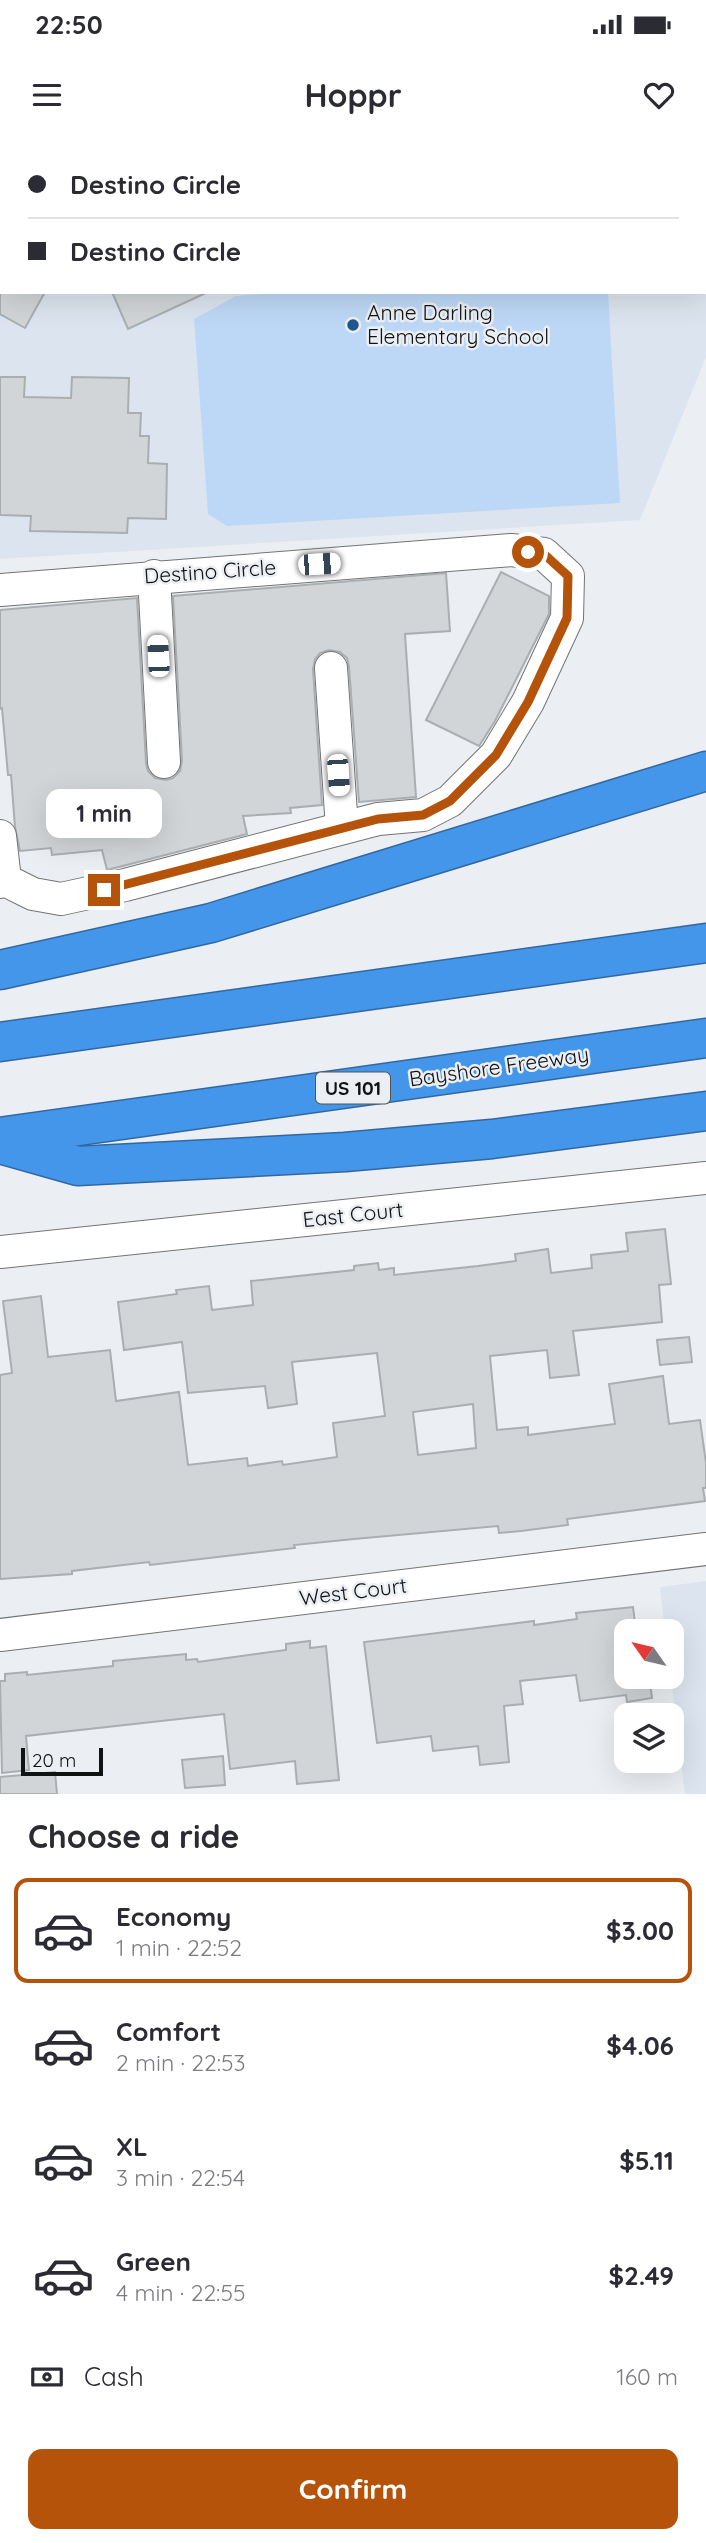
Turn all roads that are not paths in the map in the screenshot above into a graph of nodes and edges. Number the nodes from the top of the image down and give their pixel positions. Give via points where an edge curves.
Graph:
1 (154, 576) junction
2 (0, 590) edge
3 (331, 668) dead end
4 (164, 762) dead end
5 (706, 771) edge
6 (342, 828) junction
7 (0, 836) edge
8 (2, 881) edge
9 (706, 926) edge
10 (706, 943) edge
11 (577, 960) junction
12 (0, 970) edge
13 (706, 1038) edge
14 (0, 1042) edge
15 (706, 1111) edge
16 (0, 1137) edge
17 (0, 1144) edge
18 (706, 1178) edge
19 (0, 1252) edge
20 (706, 1549) edge
21 (0, 1635) edge

1 - 2 street, Destino Circle
1 - 4 street
1 - 6 street, Destino Circle via 511,550 544,554 568,576 567,618 528,702 496,755 450,801 423,815
3 - 6 street
5 - 12 highway via 211,923
6 - 8 street, Destino Circle via 61,900
7 - 8 street, Destino Circle
9 - 11 highway
10 - 11 highway
11 - 14 highway
13 - 16 highway, Bayshore Freeway / US 101
15 - 17 highway via 492,1139 345,1152 78,1166
18 - 19 street, East Court
20 - 21 street, West Court

